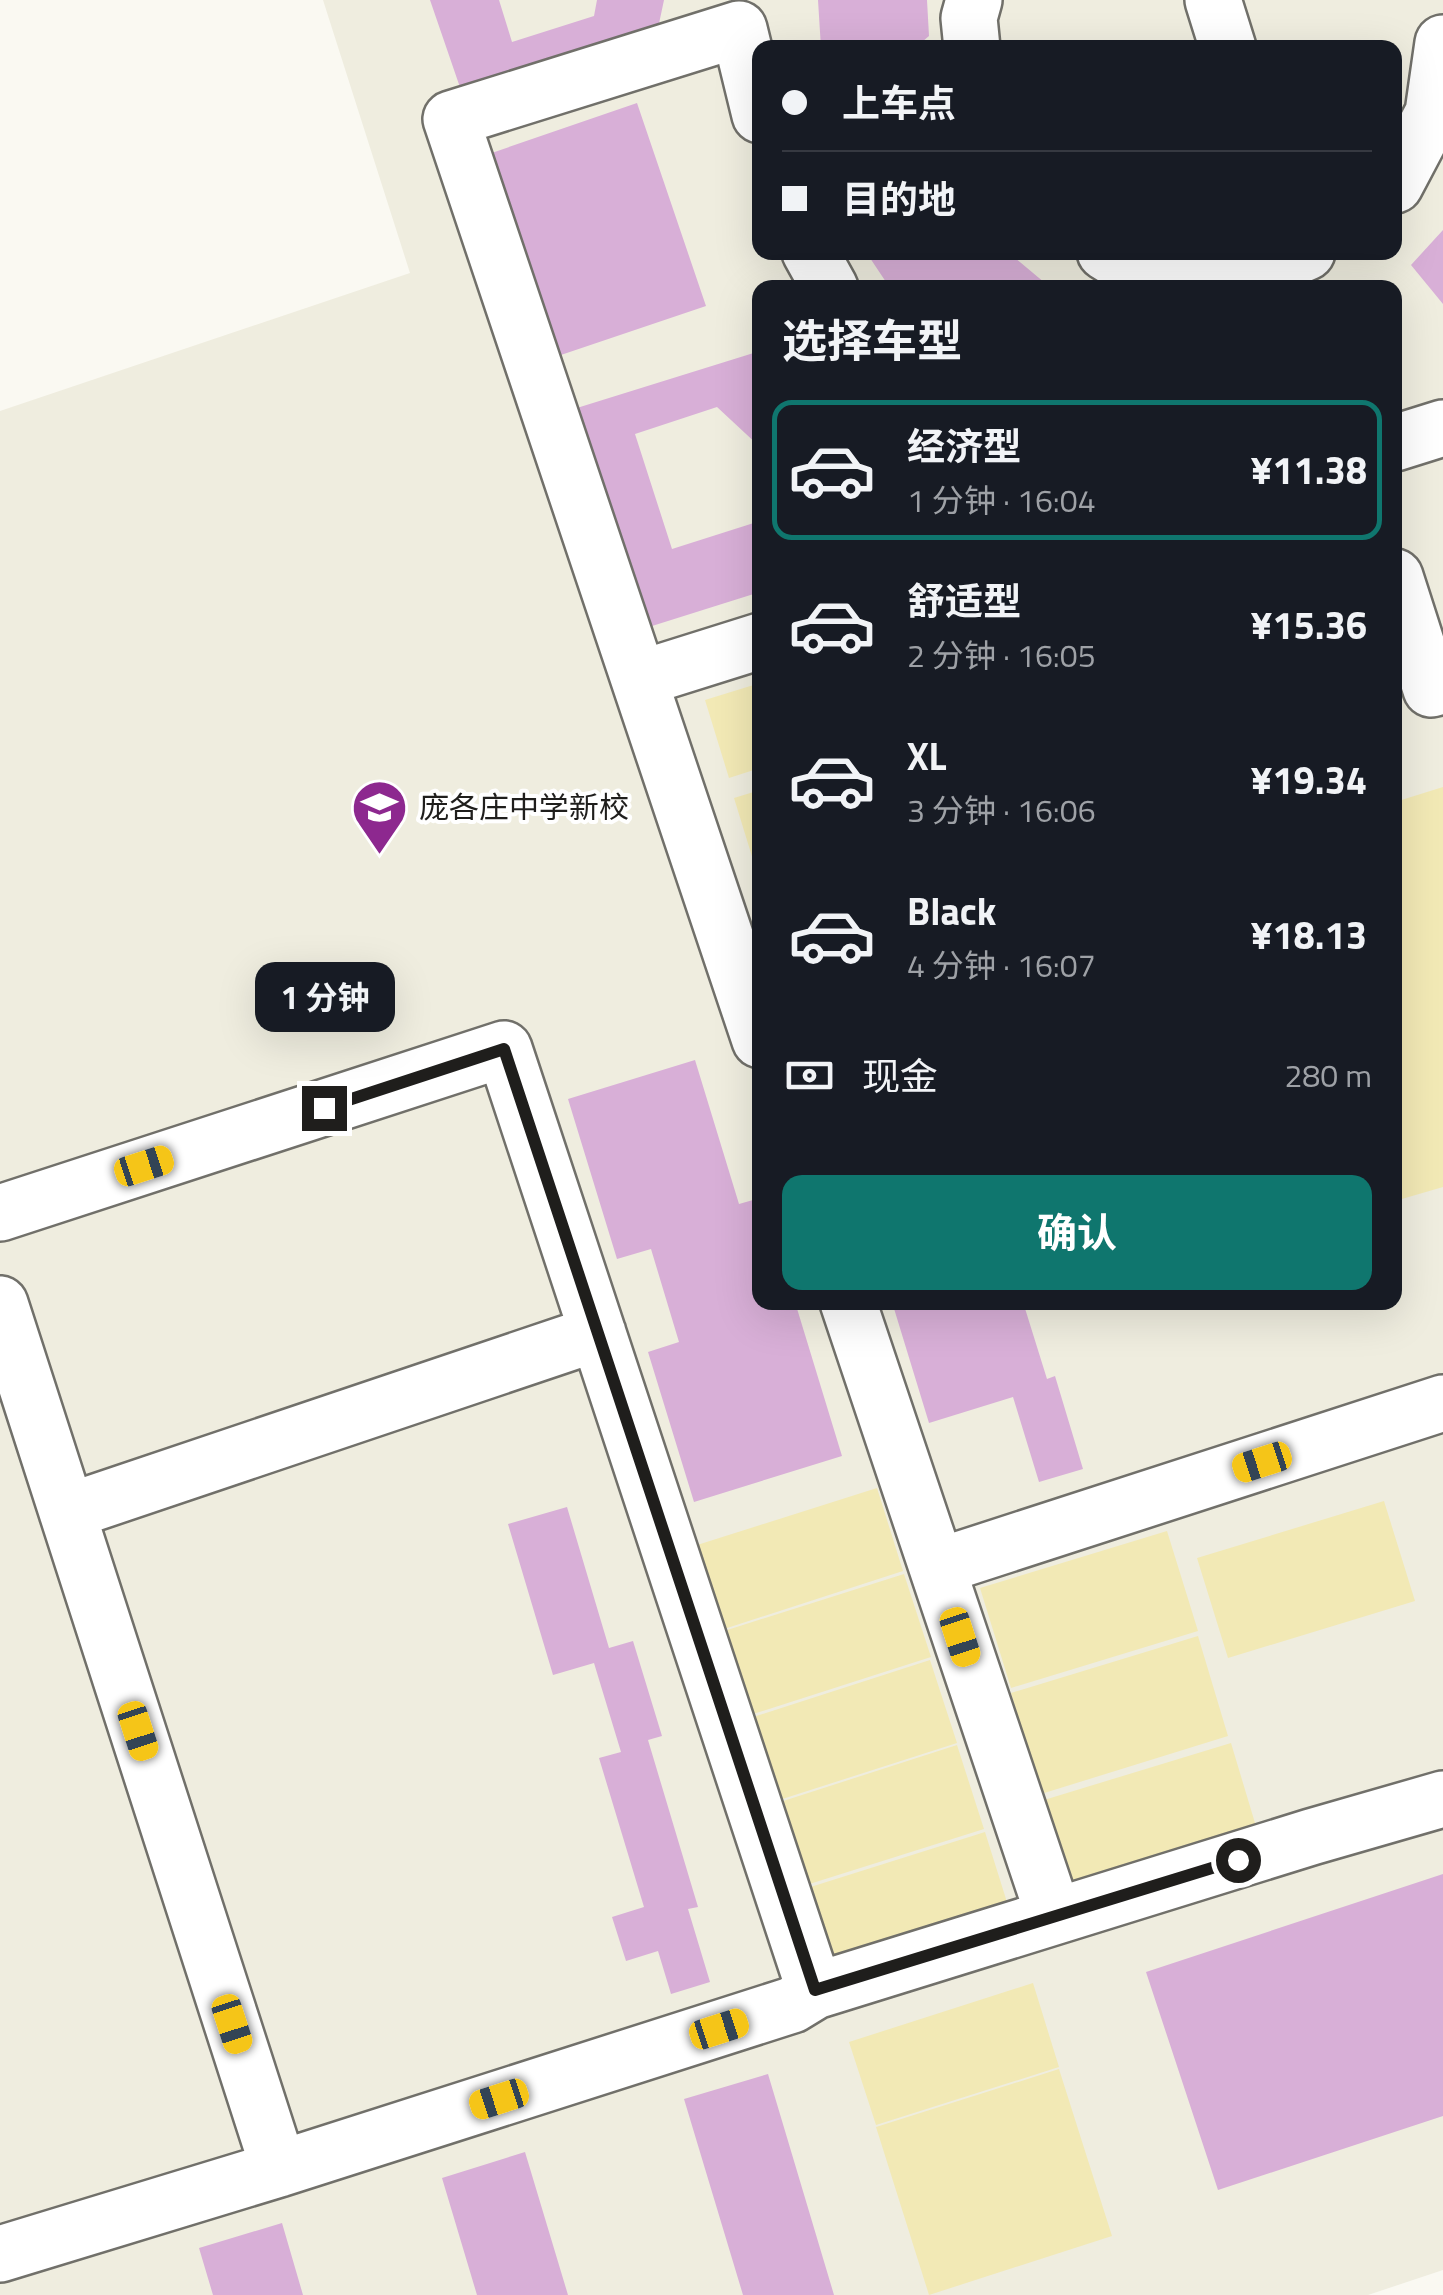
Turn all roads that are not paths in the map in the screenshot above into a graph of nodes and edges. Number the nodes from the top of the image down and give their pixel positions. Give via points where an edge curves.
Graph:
1 (974, 0) edge
2 (1438, 0) edge
3 (1443, 25) edge
4 (971, 40) edge
5 (1443, 42) edge
6 (752, 82) edge
7 (1402, 172) edge
8 (1118, 260) edge
9 (1297, 263) edge
10 (1443, 428) edge
11 (1402, 441) edge
12 (1402, 599) edge
13 (752, 643) edge
14 (639, 678) junction
15 (1443, 686) edge
16 (752, 1016) edge
17 (0, 1212) edge
18 (0, 1304) edge
19 (851, 1310) edge
20 (598, 1334) junction
21 (1443, 1403) edge
22 (67, 1512) junction
23 (937, 1567) junction
24 (1443, 1799) edge
25 (1054, 1916) junction
26 (815, 1990) junction
27 (279, 2170) junction
28 (0, 2254) edge

1 - 4 street
2 - 3 street
5 - 7 street via 1433,113
6 - 14 street via 739,29 451,119
8 - 9 street via 1191,277
10 - 11 street
12 - 15 street via 1431,689
13 - 14 street
14 - 16 street
17 - 20 street via 504,1049
18 - 22 street
19 - 23 street
20 - 22 street
20 - 26 street
21 - 23 street
22 - 27 street
23 - 25 street
24 - 25 street
25 - 26 street
26 - 27 street via 792,2005
27 - 28 street

